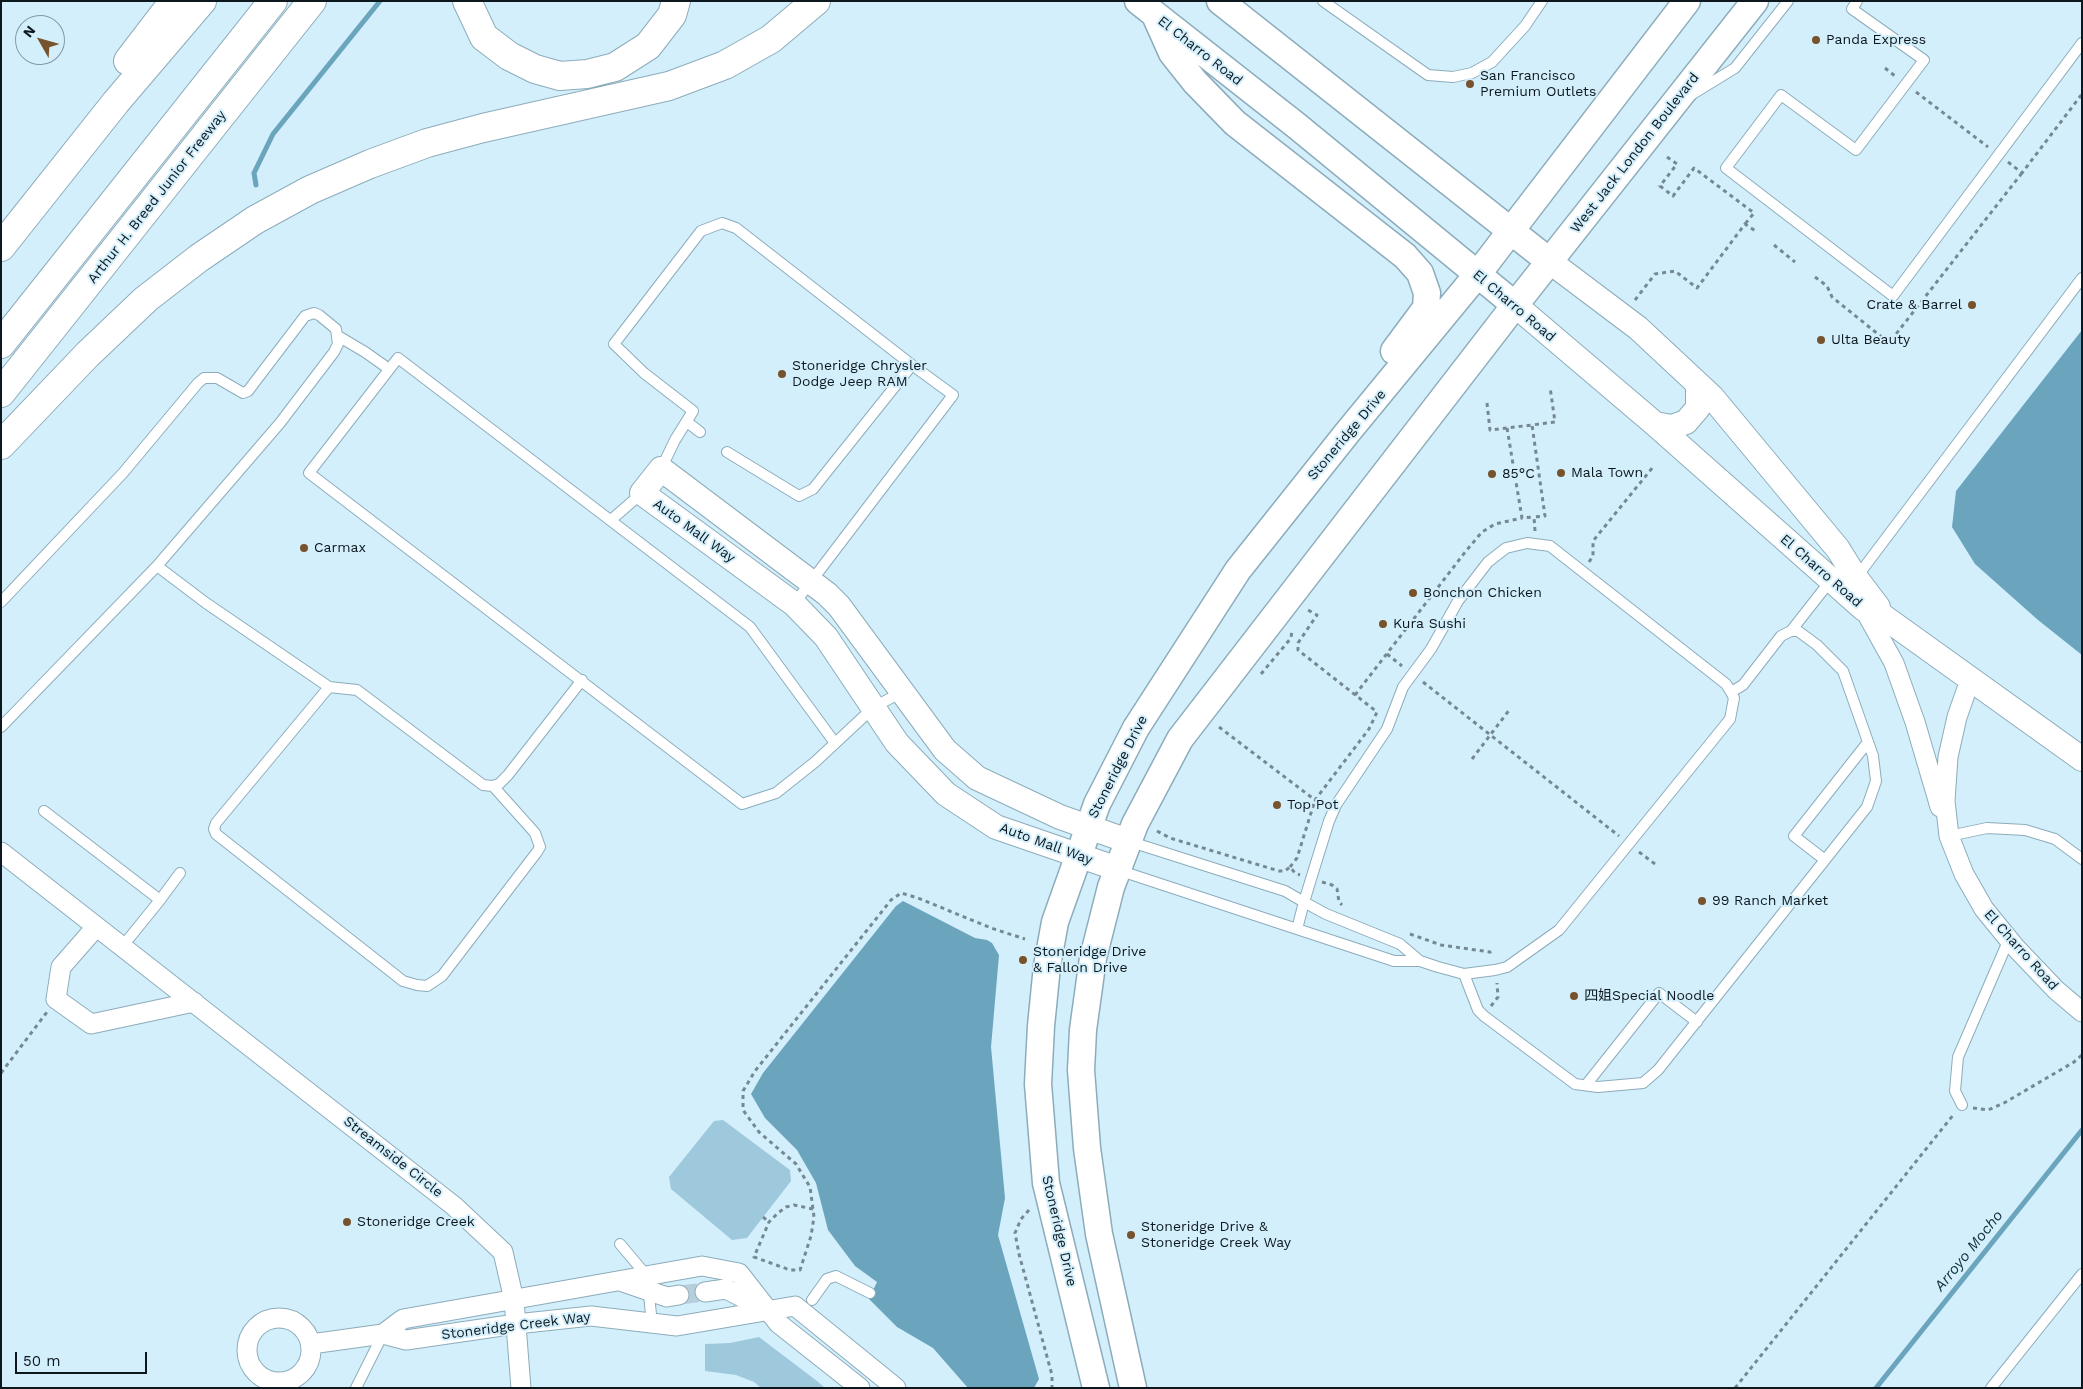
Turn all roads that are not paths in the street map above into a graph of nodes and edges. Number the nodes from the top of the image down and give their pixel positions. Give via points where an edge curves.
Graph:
1 (174, 1) edge
2 (202, 1) edge
3 (273, 1) edge
4 (312, 1) edge
5 (467, 1) edge
6 (676, 1) edge
7 (816, 1) edge
8 (1220, 1) edge
9 (1323, 1) edge
10 (1542, 1) edge
11 (1687, 1) edge
12 (1755, 1) edge
13 (1788, 1) edge
14 (1857, 1) edge
15 (1146, 8) edge
16 (2082, 43) edge
17 (116, 102) junction
18 (1669, 110) junction
19 (1511, 230) junction
20 (1, 247) edge
21 (1549, 261) junction
22 (1477, 275) junction
23 (2082, 278) edge
24 (1515, 305) junction
25 (338, 336) junction
26 (1, 344) edge
27 (912, 365) junction
28 (389, 369) junction
29 (1698, 384) junction
30 (1, 393) edge
31 (687, 422) junction
32 (1655, 424) junction
33 (700, 432) dead end
34 (1347, 433) junction
35 (1, 444) edge
36 (726, 452) dead end
37 (661, 469) junction
38 (642, 493) junction
39 (611, 520) junction
40 (158, 566) junction
41 (1856, 578) junction
42 (1832, 580) junction
43 (811, 581) junction
44 (1, 602) edge
45 (794, 604) junction
46 (1874, 613) junction
47 (1791, 631) junction
48 (582, 680) junction
49 (1970, 680) junction
50 (329, 687) junction
51 (902, 692) junction
52 (1731, 692) junction
53 (874, 707) junction
54 (1, 727) edge
55 (1868, 742) junction
56 (835, 744) junction
57 (2082, 759) edge
58 (492, 786) junction
59 (44, 811) dead end
60 (1088, 827) junction
61 (1949, 836) junction
62 (1128, 841) junction
63 (1, 852) edge
64 (1078, 856) junction
65 (2082, 859) edge
66 (1825, 860) junction
67 (1118, 869) junction
68 (180, 873) dead end
69 (160, 900) junction
70 (1304, 902) junction
71 (96, 927) junction
72 (1297, 928) junction
73 (2008, 939) junction
74 (122, 947) junction
75 (1420, 961) junction
76 (1464, 974) junction
77 (194, 1002) junction
78 (2082, 1012) edge
79 (1696, 1022) junction
80 (1586, 1085) junction
81 (1962, 1105) road end
82 (620, 1244) dead end
83 (2082, 1274) edge
84 (649, 1283) junction
85 (706, 1292) tunnel mouth
86 (870, 1293) dead end
87 (679, 1295) tunnel mouth
88 (514, 1300) junction
89 (812, 1300) dead end
90 (766, 1310) junction
91 (516, 1324) junction
92 (652, 1324) junction
93 (384, 1334) junction
94 (311, 1344) dead end
95 (356, 1388) edge
96 (521, 1388) edge
97 (860, 1388) edge
98 (896, 1388) edge
99 (1096, 1388) edge
100 (1133, 1388) edge
101 (1991, 1388) edge

1 - 17 highway via 126,64
2 - 17 highway
3 - 26 highway
4 - 30 highway, Arthur H. Breed Junior Freeway
5 - 6 highway via 484,37 509,56 534,69 560,76 615,67 648,46 672,14
7 - 35 highway via 771,39 725,65 669,86 428,143 302,194 255,220 146,299
8 - 19 main road, El Charro Road
9 - 10 lane via 1428,75 1453,78 1472,74 1492,62 1525,26
11 - 19 main road
12 - 18 main road, West Jack London Boulevard
13 - 18 lane via 1735,68
14 - 16 lane via 1852,8 1924,60 1856,150 1781,95 1726,168 1892,296
15 - 22 main road, El Charro Road via 1297,126
15 - 34 main road via 1172,53 1235,123 1405,256 1420,273 1427,293 1426,308 1382,368
17 - 20 highway
18 - 21 main road, West Jack London Boulevard
19 - 21 main road, El Charro Road
19 - 22 main road
21 - 24 main road, West Jack London Boulevard
21 - 29 street, El Charro Road via 1638,328
22 - 24 main road, El Charro Road
22 - 34 main road, Stoneridge Drive
23 - 41 lane
24 - 32 street, El Charro Road
24 - 62 main road via 1180,739
25 - 28 lane
25 - 40 lane via 334,352 280,423
25 - 44 lane via 336,329 319,315 308,314 248,391 243,393 217,378 204,378 123,473
27 - 31 lane via 736,228 722,223 701,232 614,344 644,373 693,411
27 - 36 lane via 814,488 799,496
27 - 43 lane via 953,395
28 - 39 lane via 398,358
28 - 48 lane via 309,473
29 - 32 street via 1698,408 1686,422 1672,427
29 - 41 street, El Charro Road via 1838,548
31 - 33 lane
31 - 37 lane
32 - 42 street, El Charro Road
34 - 60 main road, Stoneridge Drive via 1238,570 1136,728
37 - 38 street, Auto Mall Way
37 - 43 street
38 - 39 lane
38 - 45 street, Auto Mall Way
39 - 56 lane via 750,627
40 - 50 lane
40 - 54 lane
41 - 46 street, El Charro Road
42 - 46 street, El Charro Road
42 - 47 lane
43 - 45 lane
43 - 51 street via 839,606
45 - 53 street, Auto Mall Way via 826,637
46 - 49 street, El Charro Road
46 - 61 street via 1915,722
47 - 52 lane via 1781,636 1743,685
47 - 55 lane via 1798,631 1817,645 1843,672
48 - 56 lane via 742,804 776,793
48 - 58 lane via 508,775
49 - 57 street, El Charro Road
49 - 61 street, El Charro Road via 1957,716 1948,757 1945,801
50 - 58 lane via 358,690 473,778 483,785
50 - 58 lane via 214,829 216,834 403,980 427,986 442,976 540,847 535,833
51 - 53 lane
51 - 60 street via 945,750 977,778 1036,807
52 - 70 lane via 1726,684 1550,546 1527,543 1506,548 1488,562 1458,601 1431,649 1403,687 1387,728 1336,805
52 - 76 lane via 1734,698 1730,719 1559,930 1507,967
53 - 56 lane
53 - 64 street, Auto Mall Way via 897,743 946,794 996,827
55 - 66 lane via 1876,781 1867,807
55 - 66 lane via 1794,836
59 - 69 lane
60 - 62 street
60 - 64 main road, Stoneridge Drive
61 - 65 lane via 1987,828 2025,830 2056,839
61 - 73 street, El Charro Road via 1964,874 1984,909
62 - 67 main road
62 - 70 lane via 1285,891
63 - 71 street, Streamside Circle
64 - 67 street, Auto Mall Way
64 - 99 main road, Stoneridge Drive via 1054,929 1042,1018 1038,1084 1046,1183
66 - 79 lane
67 - 72 lane
67 - 100 main road via 1094,958 1083,1030 1081,1070 1087,1148 1099,1234
68 - 69 lane
69 - 74 lane
70 - 72 lane
70 - 75 lane via 1400,944
71 - 74 street, Streamside Circle
71 - 77 street via 61,967 56,1000 91,1024
72 - 75 lane via 1394,961
73 - 78 street, El Charro Road via 2056,990
73 - 81 lane via 1958,1057 1955,1091
74 - 77 street, Streamside Circle
75 - 76 lane
76 - 80 lane via 1478,1010 1484,1016 1575,1084
77 - 88 street, Streamside Circle via 454,1206 503,1252
79 - 80 lane via 1658,1070 1643,1083
79 - 80 lane via 1659,993
82 - 84 lane
83 - 101 lane
84 - 87 street, Stoneridge Creek Way via 668,1297
84 - 88 street, Stoneridge Creek Way via 620,1281
84 - 90 street, Stoneridge Creek Way via 702,1266 739,1273
84 - 92 lane
85 - 90 street, Stoneridge Creek Way via 726,1289
86 - 89 lane via 836,1276 827,1279
88 - 91 street, Streamside Circle
88 - 93 street, Stoneridge Creek Way via 404,1319
90 - 92 street, Stoneridge Creek Way via 677,1326
90 - 97 street, Stoneridge Creek Way
90 - 98 street, Stoneridge Creek Way via 794,1306
91 - 92 street, Stoneridge Creek Way via 591,1316
91 - 93 street, Stoneridge Creek Way via 406,1340
91 - 96 street, Streamside Circle
93 - 94 street, Stoneridge Creek Way
93 - 95 lane

